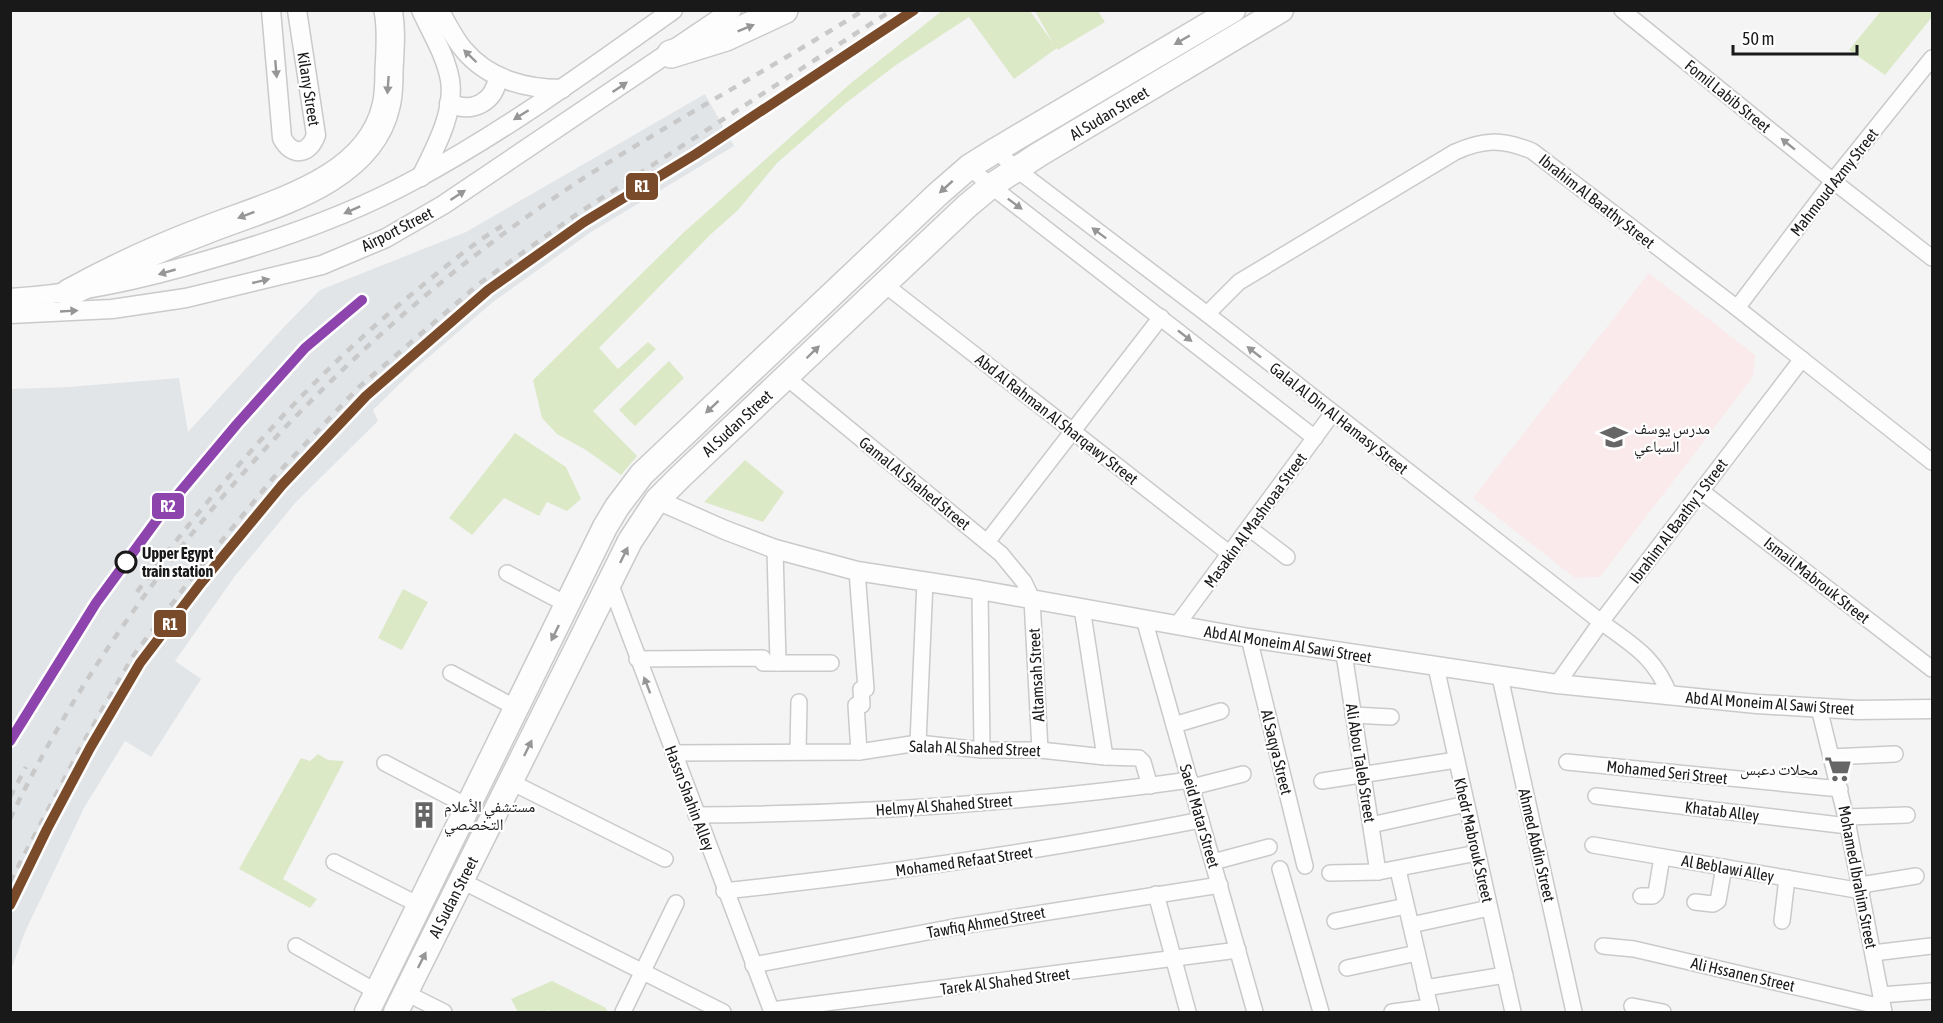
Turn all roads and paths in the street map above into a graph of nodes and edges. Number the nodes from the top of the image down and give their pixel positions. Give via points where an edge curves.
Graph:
1 (271, 10) edge
2 (297, 10) edge
3 (388, 10) edge
4 (421, 10) edge
5 (439, 10) edge
6 (673, 10) edge
7 (732, 10) edge
8 (784, 10) edge
9 (1233, 10) edge
10 (1281, 10) edge
11 (1622, 10) edge
12 (671, 54) junction
13 (1932, 58) edge
14 (498, 76) junction
15 (562, 89) junction
16 (449, 103) junction
17 (996, 150) junction
18 (969, 167) junction
19 (1016, 169) junction
20 (421, 177) junction
21 (1833, 181) junction
22 (991, 186) junction
23 (1120, 249) junction
24 (1932, 258) edge
25 (1102, 270) junction
26 (884, 284) junction
27 (69, 293) junction
28 (10, 298) edge
29 (1737, 308) junction
30 (10, 314) edge
31 (1206, 314) junction
32 (1161, 317) junction
33 (1802, 359) junction
34 (786, 377) junction
35 (742, 379) junction
36 (762, 400) junction
37 (1332, 414) junction
38 (1073, 431) junction
39 (1315, 438) junction
40 (1932, 462) edge
41 (1701, 491) junction
42 (657, 500) junction
43 (1249, 528) junction
44 (987, 542) junction
45 (775, 549) junction
46 (1230, 554) junction
47 (1287, 557) dead end
48 (857, 571) junction
49 (507, 573) dead end
50 (925, 581) junction
51 (609, 583) junction
52 (980, 590) junction
53 (1032, 599) junction
54 (568, 605) junction
55 (1082, 608) junction
56 (1144, 619) junction
57 (1601, 622) junction
58 (1177, 625) junction
59 (1249, 638) junction
60 (1344, 654) junction
61 (637, 659) junction
62 (778, 663) junction
63 (831, 663) dead end
64 (1436, 667) junction
65 (1932, 669) edge
66 (451, 674) dead end
67 (1500, 677) junction
68 (1557, 684) junction
69 (1670, 696) junction
70 (799, 702) dead end
71 (1819, 708) junction
72 (518, 709) junction
73 (1221, 711) dead end
74 (1932, 713) edge
75 (1353, 715) junction
76 (1391, 717) dead end
77 (1174, 725) junction
78 (918, 743) junction
79 (671, 747) junction
80 (982, 750) junction
81 (1040, 750) junction
82 (798, 751) junction
83 (859, 752) junction
84 (1895, 754) dead end
85 (1105, 757) junction
86 (1832, 757) junction
87 (1456, 760) junction
88 (1567, 762) dead end
89 (385, 763) dead end
90 (1243, 774) dead end
91 (1362, 774) junction
92 (1322, 781) dead end
93 (511, 782) junction
94 (1191, 784) junction
95 (1150, 786) junction
96 (1840, 789) junction
97 (1596, 796) dead end
98 (1466, 804) junction
99 (469, 807) junction
100 (696, 815) junction
101 (1907, 815) dead end
102 (1202, 820) junction
103 (1847, 822) junction
104 (1371, 825) junction
105 (1593, 845) dead end
106 (1269, 847) dead end
107 (1477, 853) junction
108 (1662, 857) junction
109 (665, 859) dead end
110 (334, 862) dead end
111 (1214, 862) junction
112 (1305, 866) dead end
113 (1724, 867) junction
114 (1280, 869) dead end
115 (1398, 870) junction
116 (1378, 872) junction
117 (1330, 873) dead end
118 (1916, 876) dead end
119 (1787, 878) junction
120 (462, 881) junction
121 (1220, 885) junction
122 (1861, 888) junction
123 (724, 891) junction
124 (1156, 894) junction
125 (1641, 896) dead end
126 (1695, 902) dead end
127 (676, 903) dead end
128 (421, 906) junction
129 (1406, 906) junction
130 (1489, 908) junction
131 (1335, 921) dead end
132 (1782, 921) dead end
133 (1411, 925) junction
134 (296, 946) dead end
135 (1603, 946) dead end
136 (1931, 946) edge
137 (1238, 950) junction
138 (1417, 953) junction
139 (1873, 953) junction
140 (1174, 959) junction
141 (753, 965) junction
142 (1347, 968) dead end
143 (642, 972) junction
144 (1504, 975) junction
145 (1425, 988) junction
146 (1932, 991) edge
147 (372, 1002) edge
148 (401, 1003) edge
149 (1882, 1005) edge
150 (1632, 1006) dead end
151 (1430, 1010) edge
152 (771, 1011) edge
153 (444, 1012) edge
154 (623, 1012) edge
155 (723, 1012) edge
156 (1188, 1012) edge
157 (1256, 1012) edge
158 (1321, 1012) edge
159 (1392, 1012) edge
160 (1513, 1012) edge
161 (1574, 1012) edge
162 (1663, 1012) edge

1 -> 2 street, Kilany Street via 282,138 295,152 313,144 316,135
3 -> 27 highway via 391,26 386,106 371,141 347,166 300,194 171,243
4 - 16 street via 447,71
14 -> 5 street via 464,50
6 - 15 street
7 - 12 street, Airport Street
12 -> 8 highway via 726,37
9 -> 17 main road, Al Sudan Street
10 - 19 main road, Al Sudan Street
21 -> 11 street, Fomil Labib Street
30 -> 12 street, Airport Street via 112,309 186,298 322,265 386,238 443,205
13 - 21 street, Mahmoud Azmy Street
14 - 15 street via 528,87
14 - 16 street via 494,92 482,104 465,108
15 -> 20 street
16 - 20 street via 445,125
17 - 18 main road, Al Sudan Street
17 - 19 street, Galal Al Din Al Hamasy Street
18 - 22 street, Galal Al Din Al Hamasy Street
18 -> 35 main road, Al Sudan Street
19 - 22 main road, Al Sudan Street
23 -> 19 street, Galal Al Din Al Hamasy Street
20 -> 27 street via 349,212 276,240 156,275
21 - 24 street, Fomil Labib Street
21 - 29 street, Mahmoud Azmy Street
22 -> 25 street, Galal Al Din Al Hamasy Street
22 - 26 main road, Al Sudan Street
23 - 25 street
23 - 31 street, Galal Al Din Al Hamasy Street
25 - 32 street, Galal Al Din Al Hamasy Street
34 -> 26 main road, Al Sudan Street
26 - 38 street, Abd Al Rahman Al Sharqawy Street
27 - 28 street
29 - 31 street, Ibrahim Al Baathy Street via 1532,151 1513,143 1493,141 1455,152 1249,276
29 - 33 street, Ibrahim Al Baathy Street
37 -> 31 street, Galal Al Din Al Hamasy Street
32 - 38 street
32 -> 39 street, Galal Al Din Al Hamasy Street
33 - 40 street, Ibrahim Al Baathy Street
33 - 41 street, Ibrahim Al Baathy 1 Street
34 - 36 main road, Al Sudan Street
34 - 44 street, Gamal Al Shahed Street
35 - 36 main road
35 -> 54 main road, Al Sudan Street via 655,460 631,488 605,527
36 - 42 main road, Al Sudan Street
37 - 39 street, Masakin Al Mashroaa Street
37 - 57 street, Galal Al Din Al Hamasy Street
38 - 44 street
38 - 46 street, Abd Al Rahman Al Sharqawy Street
39 - 43 street, Masakin Al Mashroaa Street
41 - 57 street, Ibrahim Al Baathy 1 Street
41 - 65 street, Ismail Mabrouk Street
42 - 45 street, Abd Al Moneim Al Sawi Street
51 -> 42 main road, Al Sudan Street
43 - 46 street, Masakin Al Mashroaa Street
43 - 47 street
44 - 53 street, Gamal Al Shahed Street via 1014,567
45 - 48 street, Abd Al Moneim Al Sawi Street
45 - 62 street
46 - 58 street, Masakin Al Mashroaa Street
48 - 50 street, Abd Al Moneim Al Sawi Street
48 - 83 street via 866,689 861,690 862,705 856,705
49 - 54 street
50 - 52 street, Abd Al Moneim Al Sawi Street
50 - 78 street
51 - 61 street, Hassn Shahin Alley
93 -> 51 main road, Al Sudan Street
52 - 53 street, Abd Al Moneim Al Sawi Street
52 - 80 street
53 - 55 street, Abd Al Moneim Al Sawi Street
53 - 81 street, Altamsah Street
54 -> 72 main road, Al Sudan Street
55 - 56 street, Abd Al Moneim Al Sawi Street
55 - 85 street
56 - 58 street, Abd Al Moneim Al Sawi Street
56 - 77 street, Saeid Matar Street
57 - 68 street, Ibrahim Al Baathy 1 Street
57 - 69 street, Galal Al Din Al Hamasy Street via 1645,654 1664,680
58 - 59 street, Abd Al Moneim Al Sawi Street
59 - 60 street, Abd Al Moneim Al Sawi Street
59 - 112 street, Al Saqya Street
60 - 64 street, Abd Al Moneim Al Sawi Street
60 - 75 street, Ali Abou Taleb Street
61 - 62 street via 763,658 763,663
79 -> 61 street, Hassn Shahin Alley
62 - 63 street
64 - 67 street, Abd Al Moneim Al Sawi Street
64 - 87 street, Khedr Mabrouk Street
66 - 72 street
67 - 68 street, Abd Al Moneim Al Sawi Street
67 - 161 street, Ahmed Abdin Street
68 - 69 street, Abd Al Moneim Al Sawi Street
69 - 71 street, Abd Al Moneim Al Sawi Street
70 - 82 street
71 - 74 street, Abd Al Moneim Al Sawi Street
71 - 86 street, Mohamed Ibrahim Street
72 - 99 main road, Al Sudan Street
73 - 77 street
75 - 76 street
75 - 91 street, Ali Abou Taleb Street
77 - 94 street, Saeid Matar Street
78 - 80 street, Salah Al Shahed Street
78 - 83 street, Salah Al Shahed Street
79 - 82 street, Salah Al Shahed Street
79 - 100 street, Hassn Shahin Alley
80 - 81 street, Salah Al Shahed Street
81 - 85 street, Salah Al Shahed Street
82 - 83 street, Salah Al Shahed Street
84 - 86 street
85 - 95 street, Salah Al Shahed Street via 1139,758
86 - 96 street, Mohamed Ibrahim Street
87 - 91 street
87 - 98 street, Khedr Mabrouk Street
88 - 96 street, Mohamed Seri Street
89 - 99 street
90 - 94 street, Helmy Al Shahed Street
91 - 92 street
91 - 104 street, Ali Abou Taleb Street
93 - 109 street
93 - 120 main road, Al Sudan Street
94 - 95 street, Helmy Al Shahed Street
94 - 102 street, Saeid Matar Street
95 - 100 street, Helmy Al Shahed Street via 923,808
96 - 103 street, Mohamed Ibrahim Street
97 - 103 street, Khatab Alley
98 - 104 street
98 - 107 street, Khedr Mabrouk Street
99 - 128 main road, Al Sudan Street
100 - 123 street, Hassn Shahin Alley
101 - 103 street, Khatab Alley
102 - 111 street, Saeid Matar Street
102 - 123 street, Mohamed Refaat Street via 1001,856
103 - 122 street, Mohamed Ibrahim Street
104 - 116 street, Ali Abou Taleb Street
105 - 108 street, Al Beblawi Alley
106 - 111 street
107 - 115 street
107 - 130 street, Khedr Mabrouk Street
108 - 113 street, Al Beblawi Alley
108 - 125 street via 1656,893 1653,897
110 - 128 street
111 - 121 street, Saeid Matar Street
113 - 119 street, Al Beblawi Alley
113 - 126 street via 1717,903
114 - 158 street
115 - 116 street
115 - 129 street
116 - 117 street
118 - 122 street, Al Beblawi Alley
119 - 122 street, Al Beblawi Alley
119 - 132 street
120 - 143 street
148 -> 120 main road, Al Sudan Street
121 - 124 street, Tawfiq Ahmed Street
121 - 137 street, Saeid Matar Street
122 - 139 street, Mohamed Ibrahim Street
123 - 141 street, Hassn Shahin Alley
124 - 140 street
124 - 141 street, Tawfiq Ahmed Street
127 - 143 street
128 - 147 main road, Al Sudan Street
129 - 131 street
129 - 133 street
130 - 133 street
130 - 144 street, Khedr Mabrouk Street
133 - 138 street
134 - 147 street
135 - 149 street, Ali Hssanen Street via 1634,949
136 - 139 street
137 - 140 street, Tarek Al Shahed Street
137 - 157 street, Saeid Matar Street
138 - 142 street
138 - 145 street
139 - 149 street, Mohamed Ibrahim Street
140 - 152 street, Tarek Al Shahed Street
140 - 156 street
141 - 152 street, Hassn Shahin Alley
143 - 154 street
143 - 155 street
144 - 145 street
144 - 160 street, Khedr Mabrouk Street
145 - 151 street
146 - 149 street, Ali Hssanen Street
148 - 153 street
150 - 162 street
151 - 159 street

